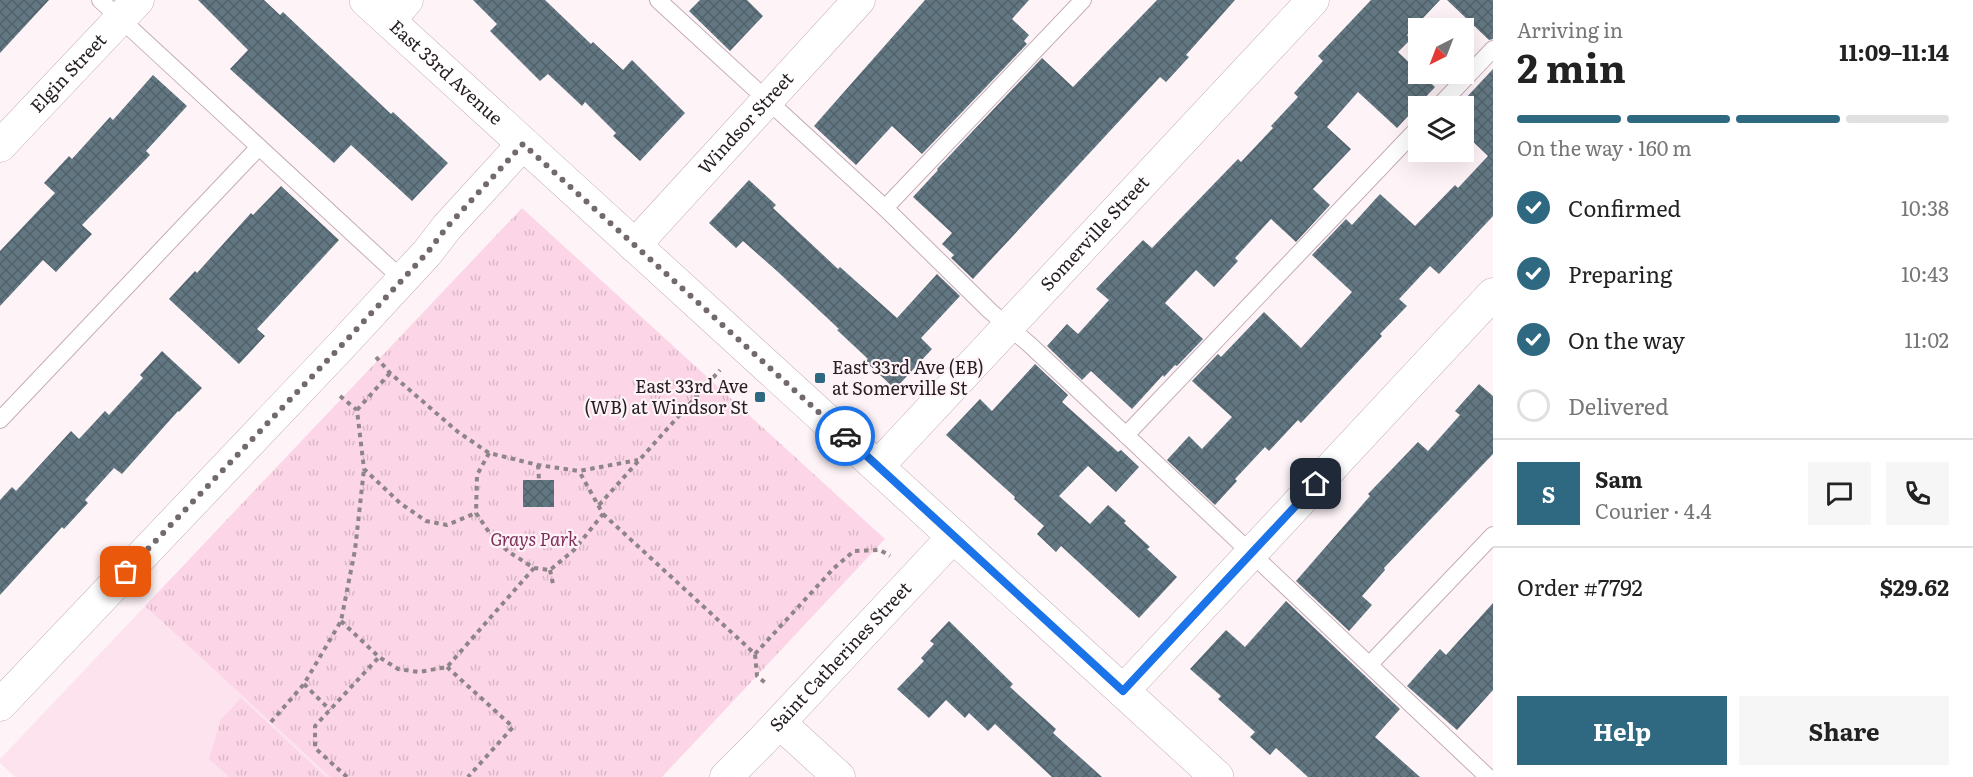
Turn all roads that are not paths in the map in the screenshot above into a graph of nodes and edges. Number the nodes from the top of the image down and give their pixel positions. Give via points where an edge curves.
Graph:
1 (658, 0) edge
2 (859, 0) edge
3 (1083, 0) edge
4 (1313, 0) edge
5 (120, 6) edge
6 (387, 7) edge
7 (1493, 49) edge
8 (1448, 96) edge
9 (767, 99) junction
10 (1408, 139) edge
11 (523, 144) junction
12 (0, 146) edge
13 (259, 147) junction
14 (885, 208) junction
15 (634, 246) junction
16 (402, 279) junction
17 (1493, 294) edge
18 (1010, 327) junction
19 (0, 420) edge
20 (1126, 435) junction
21 (878, 466) junction
22 (1493, 534) edge
23 (954, 536) junction
24 (1252, 553) junction
25 (1370, 664) junction
26 (1123, 691) junction
27 (0, 705) edge
28 (780, 723) junction
29 (726, 777) edge
30 (839, 777) edge
31 (1217, 777) edge
32 (1488, 777) edge

1 - 9 lane
2 - 9 street, Windsor Street
3 - 14 lane
4 - 18 street, Somerville Street
5 - 12 street, Elgin Street
5 - 13 lane
6 - 11 street, East 33rd Avenue
7 - 8 lane
9 - 14 lane
9 - 15 street, Windsor Street
10 - 20 lane
11 - 15 street, East 33rd Avenue
11 - 16 street
13 - 16 lane
13 - 19 lane
14 - 18 lane
15 - 21 street, East 33rd Avenue
16 - 27 street
17 - 24 street
18 - 20 lane
18 - 21 street, Somerville Street
20 - 24 lane
21 - 23 street, East 33rd Avenue
22 - 25 lane
23 - 26 street, East 33rd Avenue
23 - 28 street, Saint Catherines Street
24 - 25 lane
24 - 26 street
25 - 32 lane
26 - 31 street, East 33rd Avenue
28 - 29 street, Saint Catherines Street
28 - 30 street

